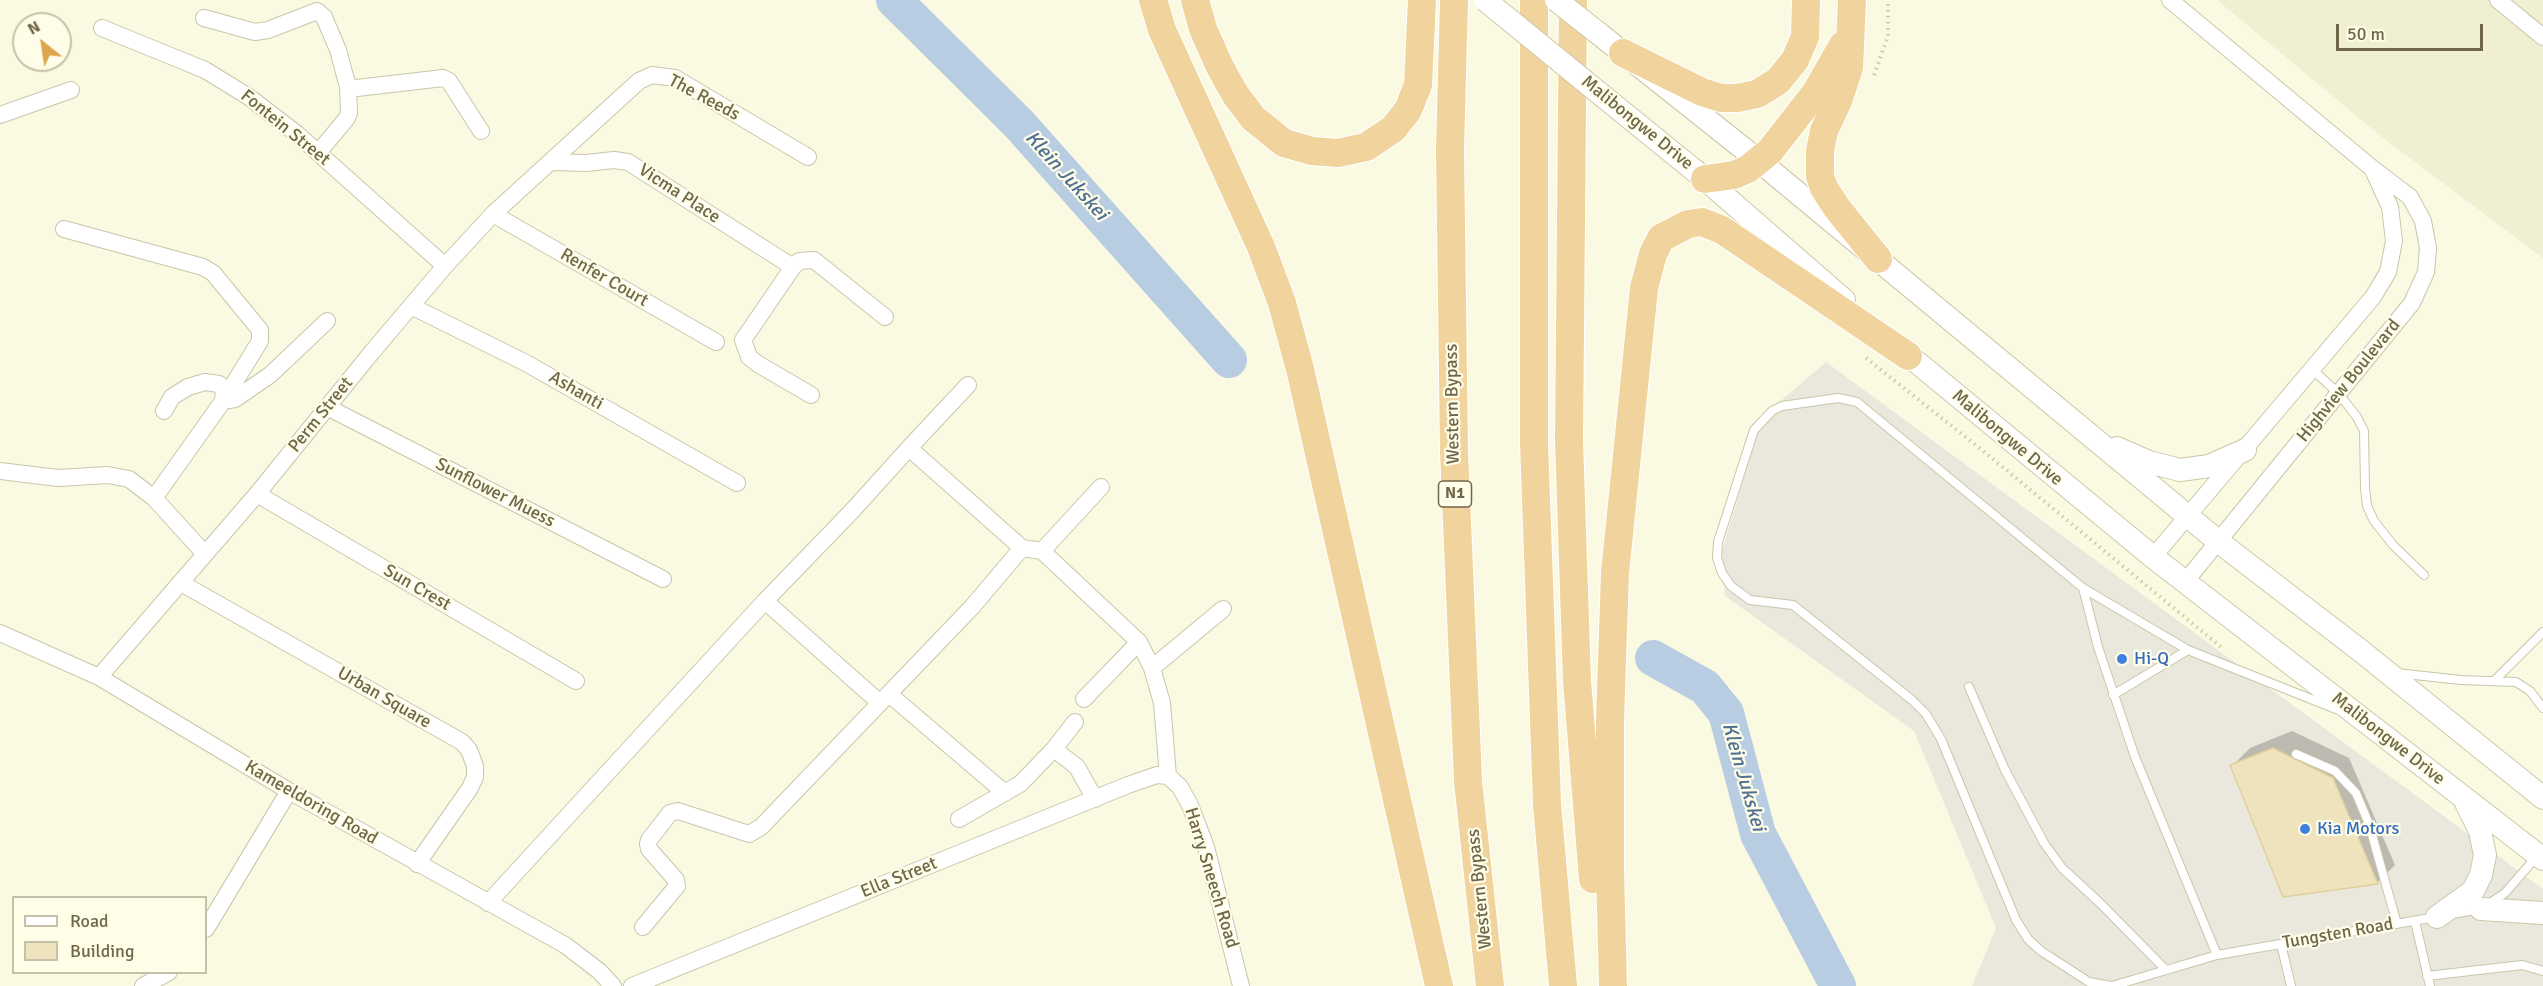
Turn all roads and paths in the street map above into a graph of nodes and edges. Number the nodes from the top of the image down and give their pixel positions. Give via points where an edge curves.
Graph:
1 (1153, 0) edge
2 (1195, 0) edge
3 (1422, 0) edge
4 (1454, 0) edge
5 (1485, 0) edge
6 (1534, 0) edge
7 (1556, 0) edge
8 (1574, 0) edge
9 (1806, 0) edge
10 (1852, 0) edge
11 (2170, 0) edge
12 (2498, 0) edge
13 (204, 18) dead end
14 (102, 28) dead end
15 (1850, 32) junction
16 (2543, 37) edge
17 (1623, 53) junction
18 (348, 87) junction
19 (71, 90) dead end
20 (0, 115) edge
21 (481, 131) dead end
22 (318, 153) junction
23 (808, 157) dead end
24 (1759, 160) junction
25 (552, 162) junction
26 (2373, 169) junction
27 (1705, 179) junction
28 (493, 214) junction
29 (64, 229) dead end
30 (1878, 259) junction
31 (445, 266) junction
32 (793, 267) junction
33 (411, 306) junction
34 (885, 317) dead end
35 (327, 321) dead end
36 (716, 342) dead end
37 (1908, 356) junction
38 (1864, 357) dead end
39 (2313, 370) junction
40 (968, 385) dead end
41 (2338, 394) junction
42 (811, 395) dead end
43 (223, 401) junction
44 (327, 407) junction
45 (164, 411) dead end
46 (2094, 438) junction
47 (909, 448) junction
48 (2245, 450) junction
49 (0, 471) edge
50 (737, 483) dead end
51 (1101, 487) dead end
52 (257, 494) junction
53 (154, 498) junction
54 (2188, 517) junction
55 (2219, 542) junction
56 (1022, 548) junction
57 (1042, 551) junction
58 (205, 554) junction
59 (2153, 557) junction
60 (2424, 575) dead end
61 (663, 579) dead end
62 (2185, 582) junction
63 (181, 583) junction
64 (2083, 588) junction
65 (765, 601) junction
66 (1223, 609) dead end
67 (2543, 632) edge
68 (0, 633) edge
69 (1139, 642) junction
70 (2188, 650) junction
71 (2225, 651) dead end
72 (1152, 668) junction
73 (2387, 672) junction
74 (99, 677) junction
75 (576, 681) dead end
76 (2494, 681) junction
77 (1969, 687) dead end
78 (2113, 695) junction
79 (885, 698) junction
80 (1084, 699) dead end
81 (2543, 708) edge
82 (2362, 719) junction
83 (1075, 722) dead end
84 (1054, 749) junction
85 (2296, 754) dead end
86 (1168, 776) junction
87 (289, 791) junction
88 (1005, 794) junction
89 (2464, 797) junction
90 (2543, 798) edge
91 (1095, 799) junction
92 (959, 819) dead end
93 (2541, 854) edge
94 (417, 864) junction
95 (488, 903) junction
96 (2481, 909) junction
97 (2543, 913) edge
98 (2426, 919) junction
99 (2397, 924) junction
100 (207, 927) edge
101 (643, 927) dead end
102 (2281, 944) junction
103 (2217, 955) junction
104 (2165, 969) junction
105 (2543, 971) edge
106 (165, 974) edge
107 (2427, 975) junction
108 (143, 986) edge
109 (613, 986) edge
110 (632, 986) edge
111 (1241, 986) edge
112 (1439, 986) edge
113 (1490, 986) edge
114 (1563, 986) edge
115 (1611, 986) edge
116 (2112, 986) edge
117 (2290, 986) edge
118 (2430, 986) edge

1 - 112 highway via 1162,30 1261,247 1282,303
2 - 3 highway via 1220,67 1253,118 1284,143 1338,153 1366,147 1393,129 1408,110 1418,85
4 - 113 highway, Western Bypass / N1 via 1450,150 1454,451 1468,782
5 - 27 main road, Malibongwe Drive, bridge
6 - 114 highway via 1534,443 1547,804
7 - 17 main road, bridge
8 - 115 highway via 1569,440 1577,681 1593,881
9 - 17 highway via 1805,37 1795,60 1778,81 1757,93 1721,98 1702,93
10 - 15 highway
11 - 26 street, Highview Boulevard
12 - 16 street
13 - 18 street via 255,32 317,11 324,17 338,50
14 - 22 street, Fontein Street via 205,69 249,97
15 - 24 highway via 1816,92
15 - 30 highway via 1849,68 1824,131 1820,176 1837,208
17 - 24 main road
18 - 21 street via 443,78 449,81
18 - 22 street via 347,118
19 - 20 street
22 - 31 street, Fontein Street
23 - 25 street, The Reeds via 675,78 652,75 639,81
24 - 27 highway via 1734,175
24 - 30 main road
25 - 28 street, Perm Street
25 - 32 street, Vicma Place via 628,162
26 - 39 street, Highview Boulevard via 2390,207 2394,242 2388,272 2373,297
26 - 41 street, Highview Boulevard via 2410,197 2423,221 2428,248 2426,272 2412,303
27 - 37 main road, Malibongwe Drive
28 - 31 street, Perm Street
28 - 36 street, Renfer Court
29 - 43 street via 213,273 260,330 260,341
30 - 46 main road
31 - 33 street, Perm Street
32 - 34 street via 799,261 814,260
32 - 42 street via 743,340 749,357
33 - 44 street, Perm Street
33 - 50 street, Ashanti via 526,363
35 - 43 street via 270,375 235,399
37 - 59 main road, Malibongwe Drive
37 - 115 highway via 1722,230 1701,222 1688,224 1661,238 1653,254 1644,288 1615,573 1610,720
38 - 71 path
39 - 41 lane
39 - 48 street, Highview Boulevard
40 - 47 street
41 - 55 street, Highview Boulevard
41 - 60 lane via 2364,431 2365,488 2374,521
43 - 45 street via 224,389 205,382 172,397
43 - 53 street
44 - 52 street, Perm Street
44 - 61 street, Sunflower Muess
46 - 48 main road via 2149,462 2180,470 2209,466
46 - 54 main road
47 - 56 street
47 - 65 street
48 - 54 street, Highview Boulevard
49 - 53 street via 57,478 108,474 129,479
51 - 57 street
52 - 58 street, Perm Street
52 - 75 street, Sun Crest
53 - 58 street
54 - 55 main road
54 - 59 street, Highview Boulevard
55 - 62 street, Highview Boulevard
55 - 73 main road
56 - 57 street
56 - 79 street
57 - 69 street
58 - 63 street, Perm Street
59 - 62 main road, Malibongwe Drive
62 - 82 main road, Malibongwe Drive
63 - 74 street, Perm Street
63 - 94 street, Urban Square via 462,742 469,750 475,766 470,788
64 - 70 lane
64 - 78 lane
64 - 116 lane via 1883,421 1857,402 1838,398 1782,406 1761,421 1749,445 1718,542 1722,573 1731,586 1750,600 1793,605 1926,714 1941,739 2016,920 2028,939 2089,982
65 - 79 street
65 - 95 street
66 - 72 street
67 - 76 lane
68 - 74 street, Kameeldoring Road
69 - 72 street
69 - 80 street
70 - 78 lane
70 - 82 lane
72 - 86 street via 1162,703
73 - 76 lane
73 - 90 main road
74 - 87 street, Kameeldoring Road
76 - 81 lane via 2516,682
77 - 104 lane via 2005,770 2044,843 2062,868
78 - 103 lane via 2134,757
79 - 88 street
79 - 101 street via 754,832 749,834 678,811 670,813 648,844 677,886
82 - 89 main road, Malibongwe Drive
83 - 84 street
84 - 88 street
84 - 91 street via 1077,767
85 - 99 lane via 2335,771 2356,793 2369,824
86 - 91 street, Ella Street via 1157,775
86 - 111 street, Harry Sneech Road via 1190,805 1206,847
87 - 94 street, Kameeldoring Road
87 - 100 street
88 - 92 street
89 - 93 main road, Malibongwe Drive
89 - 98 main road via 2486,855 2481,875 2473,891
91 - 110 street, Ella Street
93 - 96 lane, Tungsten Road via 2505,893
94 - 95 street, Kameeldoring Road
95 - 109 street, Kameeldoring Road via 565,945
96 - 97 main road
96 - 98 lane, Tungsten Road
98 - 99 lane, Tungsten Road
98 - 107 lane
99 - 102 lane, Tungsten Road
102 - 103 lane, Tungsten Road
102 - 117 lane
103 - 104 lane, Tungsten Road
104 - 116 lane, Tungsten Road
105 - 107 lane via 2522,965
106 - 108 street
107 - 118 lane

